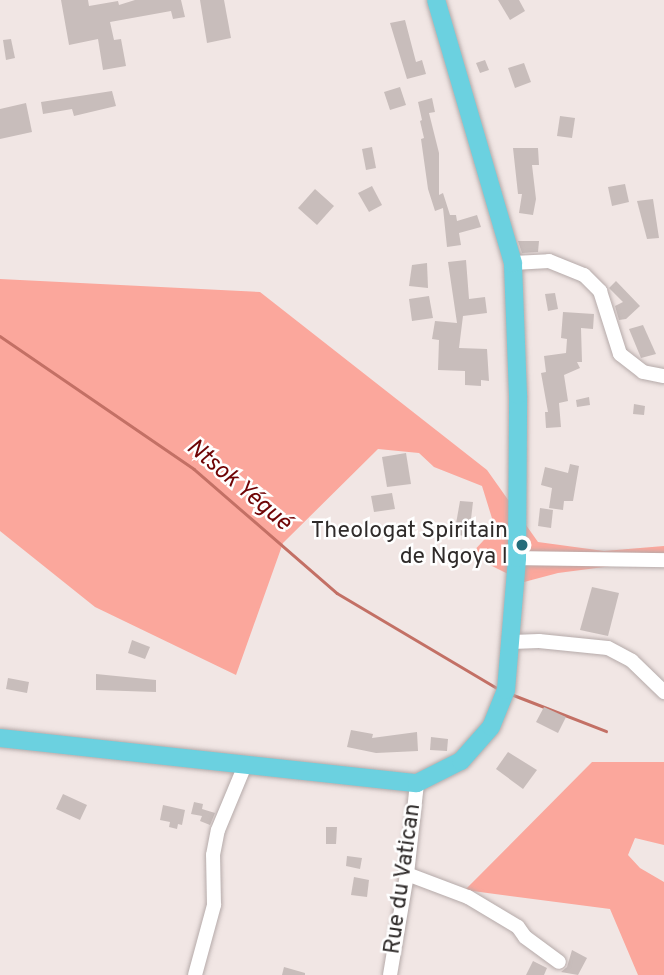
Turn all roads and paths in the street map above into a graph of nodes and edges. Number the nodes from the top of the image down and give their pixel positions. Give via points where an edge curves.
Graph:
1 (436, 0) edge
2 (513, 263) junction
3 (664, 376) edge
4 (517, 558) junction
5 (664, 560) edge
6 (512, 642) junction
7 (664, 692) edge
8 (0, 738) edge
9 (245, 765) junction
10 (417, 783) junction
11 (407, 874) junction
12 (559, 962) dead end
13 (195, 975) edge
14 (390, 975) edge

1 - 2 main road
2 - 3 street via 549,261 584,275 600,291 620,354 643,372
2 - 4 main road
4 - 5 street
4 - 6 main road
6 - 7 street via 608,648 632,661
6 - 10 main road via 506,690 491,727 461,761
8 - 9 main road
9 - 10 main road
9 - 13 street via 218,830 213,855 214,905
10 - 11 street, Rue du Vatican
11 - 12 street via 468,897 518,927
11 - 14 street, Rue du Vatican

